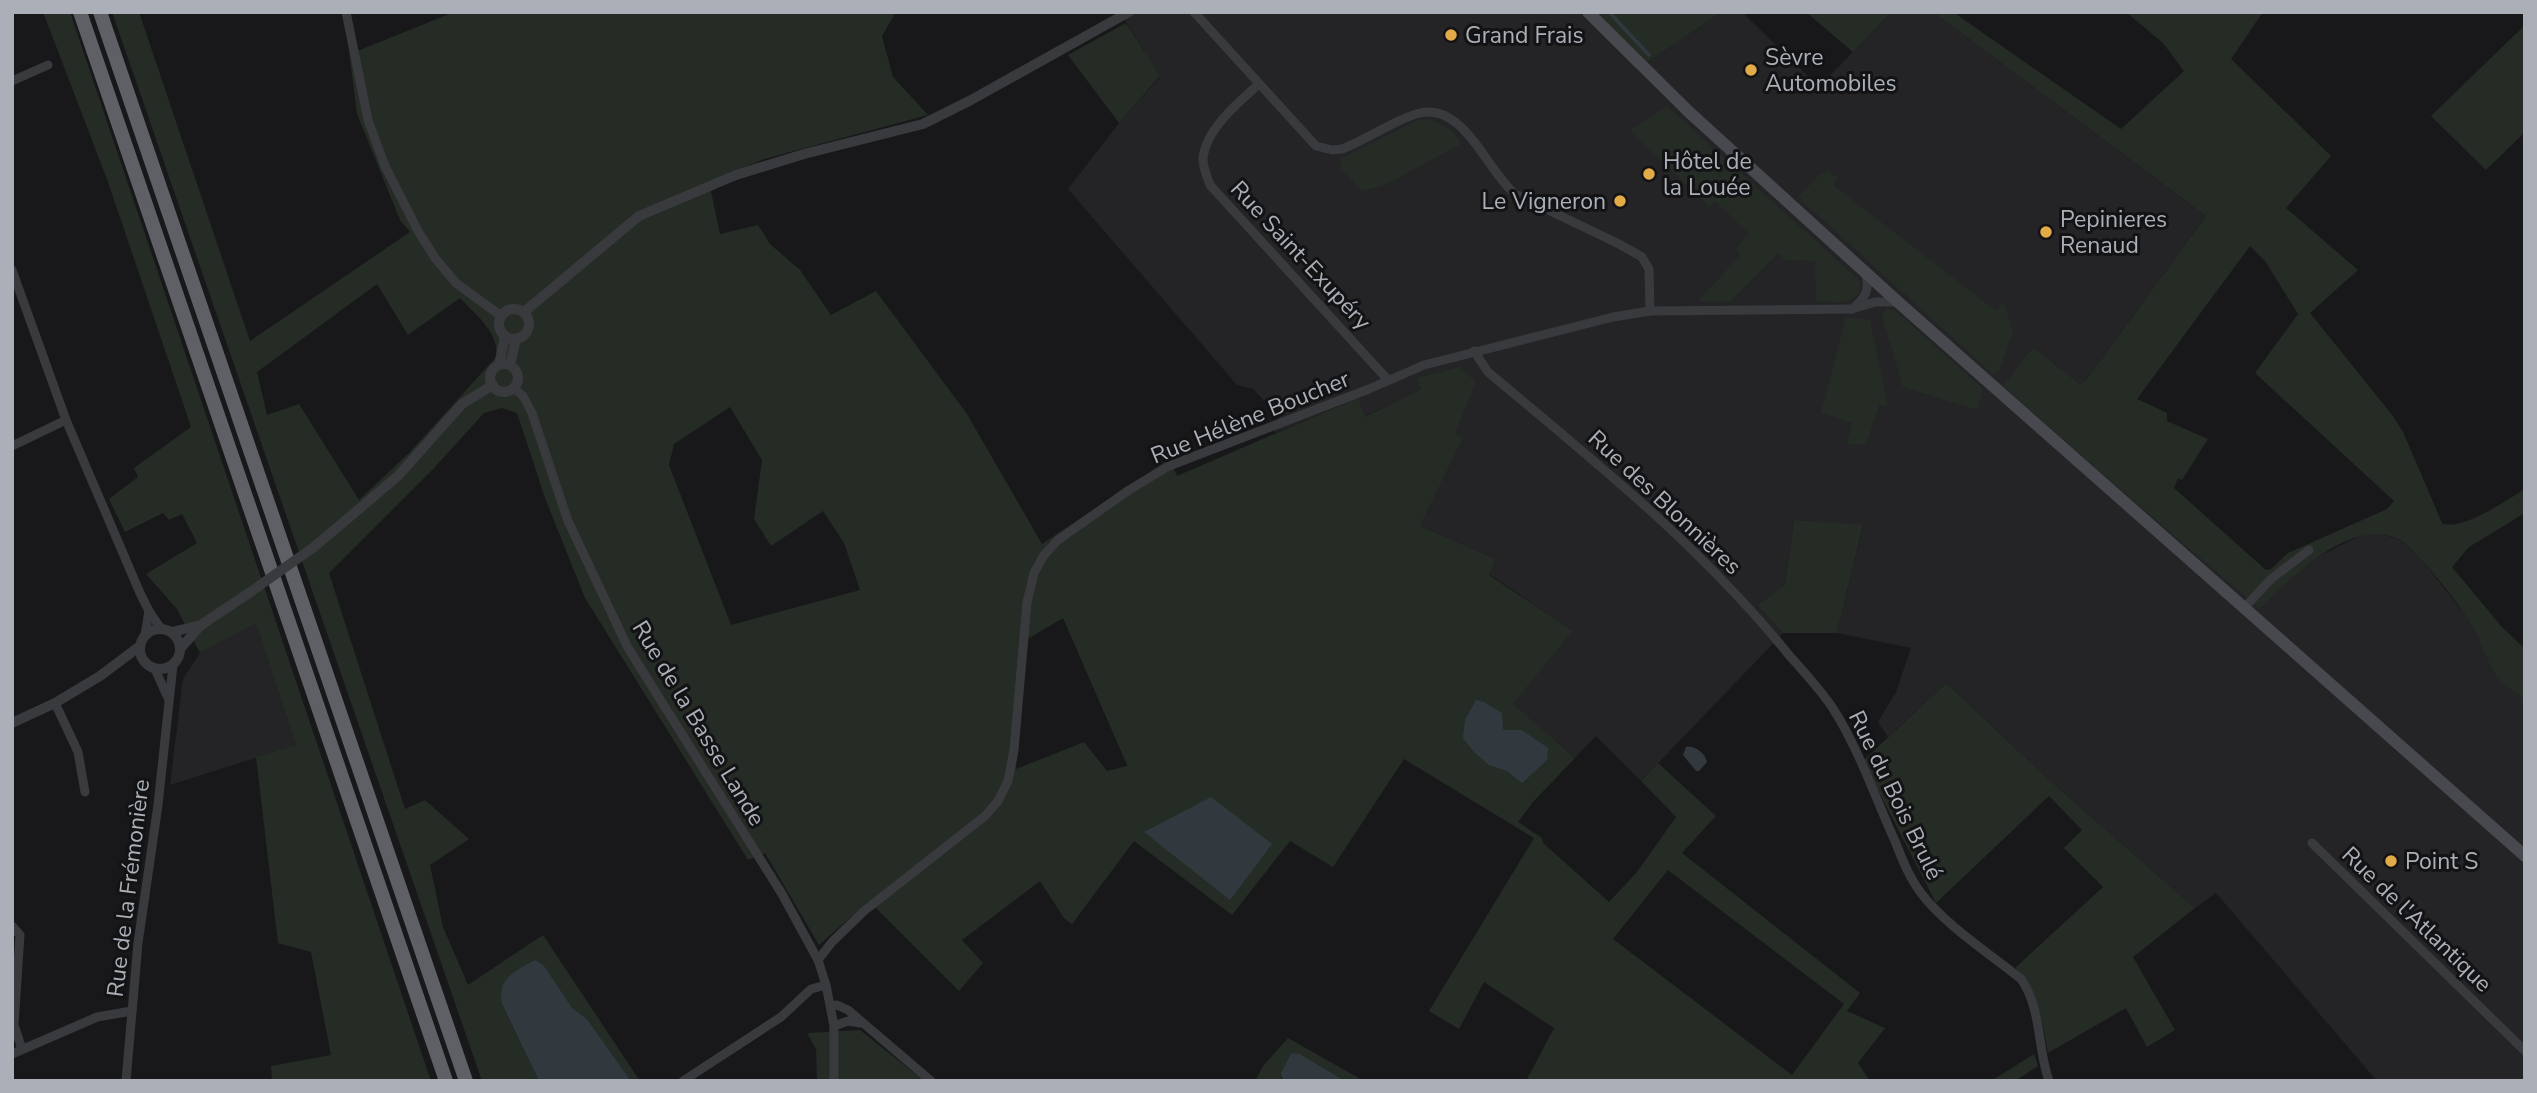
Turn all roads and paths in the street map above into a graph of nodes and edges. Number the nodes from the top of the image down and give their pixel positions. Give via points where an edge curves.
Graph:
1 (80, 12) edge
2 (100, 12) edge
3 (346, 12) edge
4 (1129, 12) edge
5 (1194, 12) edge
6 (1588, 12) edge
7 (48, 65) dead end
8 (12, 81) edge
9 (1258, 85) junction
10 (12, 270) edge
11 (1864, 271) junction
12 (1898, 302) junction
13 (1852, 309) junction
14 (1650, 311) junction
15 (524, 312) junction
16 (501, 316) junction
17 (511, 337) junction
18 (1474, 351) junction
19 (505, 365) junction
20 (1388, 380) junction
21 (493, 385) junction
22 (514, 388) junction
23 (66, 420) junction
24 (12, 446) edge
25 (2309, 550) dead end
26 (2243, 609) junction
27 (149, 611) junction
28 (201, 625) junction
29 (166, 631) junction
30 (145, 635) junction
31 (140, 646) junction
32 (180, 649) junction
33 (144, 662) junction
34 (118, 663) junction
35 (173, 665) junction
36 (155, 669) junction
37 (1819, 691) joint
38 (169, 699) junction
39 (55, 703) junction
40 (12, 723) edge
41 (85, 792) dead end
42 (2312, 843) dead end
43 (2525, 856) edge
44 (12, 926) edge
45 (818, 960) junction
46 (826, 985) junction
47 (831, 1006) junction
48 (132, 1011) junction
49 (860, 1023) junction
50 (834, 1026) junction
51 (22, 1049) junction
52 (2525, 1051) edge
53 (12, 1054) edge
54 (126, 1081) edge
55 (446, 1081) edge
56 (466, 1081) edge
57 (683, 1081) edge
58 (834, 1081) edge
59 (930, 1081) edge
60 (2049, 1081) edge

1 - 55 highway
2 - 56 highway
3 - 16 street via 368,120 390,177 435,258 456,283
4 - 15 street via 923,124 736,175 639,216
5 - 9 street
6 - 11 main road via 1689,112
7 - 8 street
9 - 14 street via 1316,146 1332,150 1417,114 1447,116 1460,125 1515,194 1642,257 1649,269
9 - 20 street, Rue Saint-Exupéry via 1208,141 1203,157 1210,185
10 - 23 street
11 - 12 main road
11 - 13 street via 1867,291
12 - 13 street, Rue Hélène Boucher
12 - 26 main road
13 - 14 street, Rue Hélène Boucher
14 - 18 street, Rue Hélène Boucher
15 - 16 street via 514,308
15 - 17 street via 530,326 525,335
16 - 17 street via 499,324
17 - 19 street
18 - 20 street, Rue Hélène Boucher
18 - 37 street, Rue des Blonnières via 1488,372 1700,555
19 - 21 street via 491,374
19 - 22 street via 518,376
20 - 45 street, Rue Hélène Boucher via 1169,466 1058,540 1034,573 1027,602 1014,750 998,801 864,911
21 - 22 street via 503,392
21 - 28 street, bridge via 462,404 398,476 314,547
22 - 45 street, Rue de la Basse Lande via 532,413 568,520 628,648 782,894
23 - 24 street
23 - 27 street
25 - 26 street via 2271,579
26 - 43 main road
27 - 29 street
27 - 30 street
28 - 29 street
28 - 32 street
29 - 30 street
29 - 32 street via 179,642
30 - 31 street
31 - 33 street
31 - 34 street
32 - 35 street
33 - 34 street
33 - 36 street
34 - 39 street
35 - 36 street
35 - 38 street, Rue de la Frémonière
36 - 38 street
37 - 60 street, Rue du Bois Brulé via 1847,737 1921,893 2021,979 2030,992
38 - 48 street, Rue de la Frémonière
39 - 40 street
39 - 41 street via 78,752
42 - 52 street, Rue de l'Atlantique
44 - 51 street via 20,935 15,1025
45 - 46 street, Rue de la Basse Lande
46 - 47 street, Rue de la Basse Lande
46 - 57 street via 811,989 781,1017
47 - 49 street via 844,1008
47 - 50 street, Rue de la Basse Lande
48 - 51 street via 97,1017
48 - 54 street, Rue de la Frémonière
49 - 50 street
49 - 59 street
50 - 58 street, Rue de la Basse Lande
51 - 53 street

